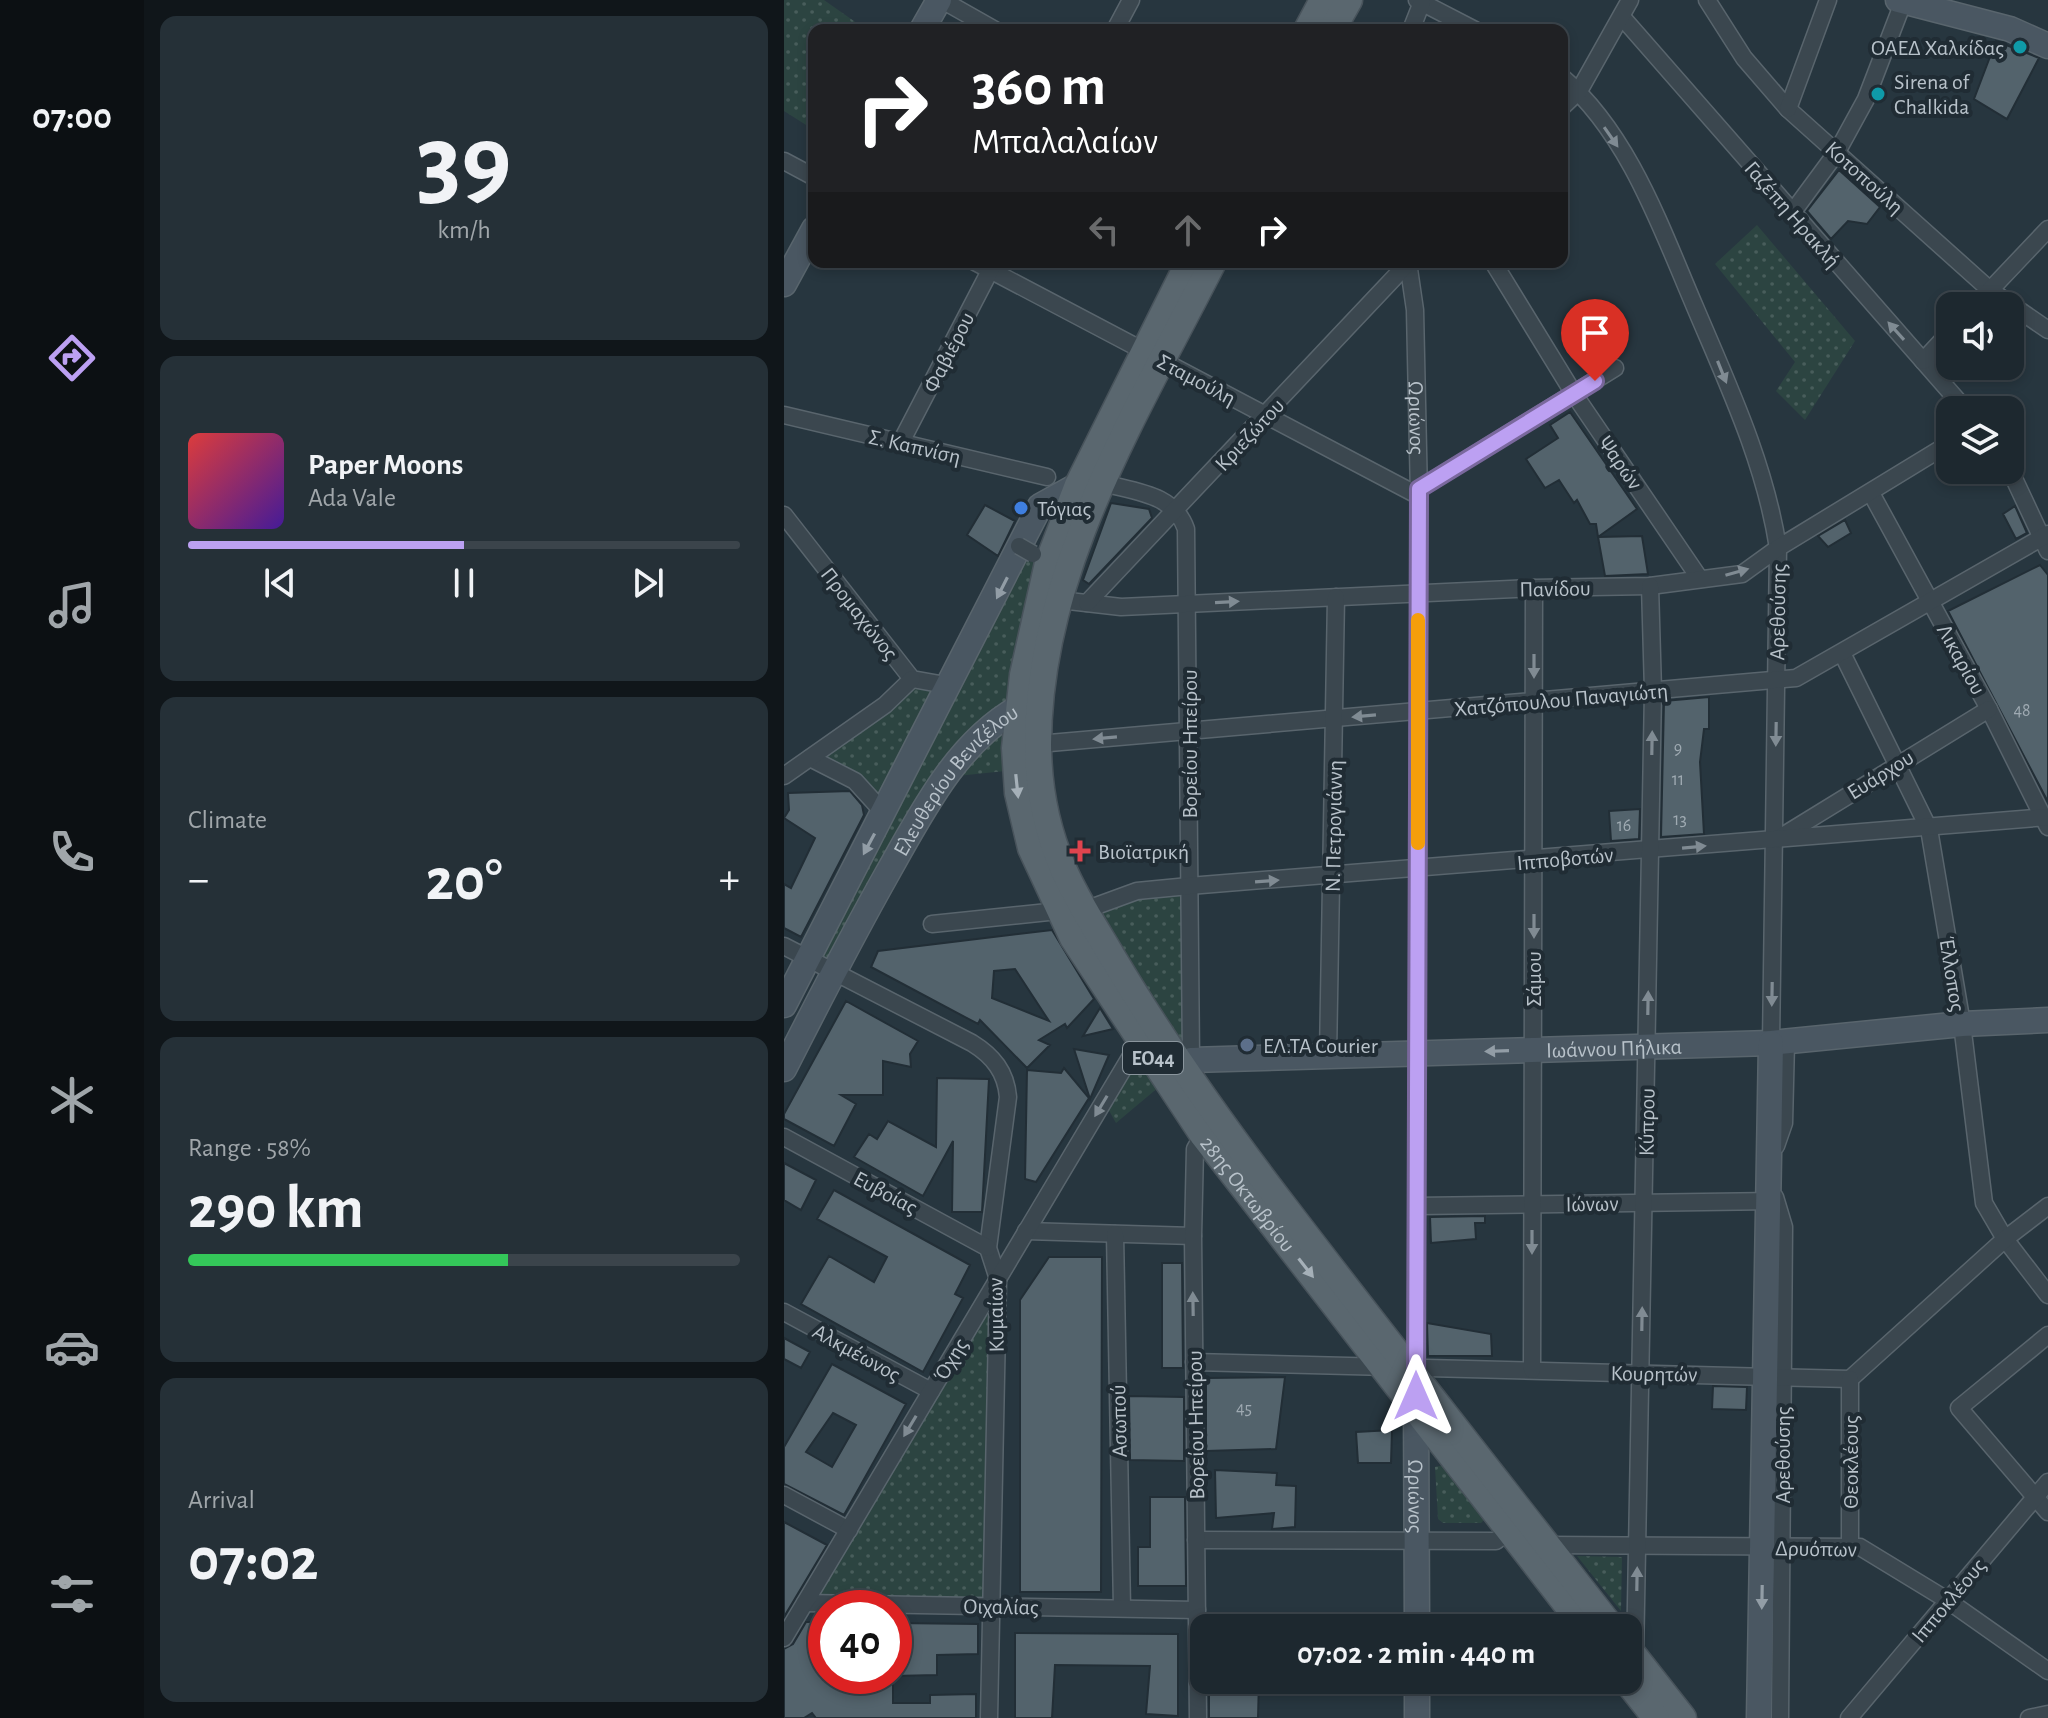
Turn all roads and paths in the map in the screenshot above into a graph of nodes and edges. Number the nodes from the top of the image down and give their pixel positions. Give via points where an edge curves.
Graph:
1 (940, 0) edge
2 (1131, 0) edge
3 (1323, 0) edge
4 (1349, 0) edge
5 (1630, 0) edge
6 (1707, 0) edge
7 (1828, 0) edge
8 (1420, 1) edge
9 (1902, 1) edge
10 (1622, 17) junction
11 (926, 24) edge
12 (984, 24) edge
13 (1118, 24) edge
14 (1310, 24) edge
15 (1335, 24) edge
16 (1413, 24) edge
17 (1464, 24) edge
18 (2048, 46) edge
19 (1568, 82) edge
20 (1579, 91) junction
21 (1568, 101) edge
22 (1788, 109) junction
23 (1837, 152) junction
24 (784, 161) edge
25 (808, 174) edge
26 (1792, 213) junction
27 (2048, 229) edge
28 (808, 240) edge
29 (986, 268) edge
30 (993, 268) edge
31 (1187, 268) edge
32 (1209, 268) edge
33 (1402, 268) edge
34 (1409, 268) edge
35 (1497, 268) edge
36 (784, 284) edge
37 (1990, 290) junction
38 (2048, 330) edge
39 (1936, 347) edge
40 (1154, 356) junction
41 (1923, 361) junction
42 (1615, 368) dead end
43 (1574, 394) junction
44 (1954, 396) edge
45 (784, 415) edge
46 (1267, 415) junction
47 (901, 442) junction
48 (1936, 452) edge
49 (1047, 477) dead end
50 (1091, 484) junction
51 (2017, 484) edge
52 (1419, 492) junction
53 (1871, 493) junction
54 (1178, 510) junction
55 (784, 515) edge
56 (2045, 542) edge
57 (1778, 548) junction
58 (1700, 579) junction
59 (1650, 586) junction
60 (1534, 588) junction
61 (1419, 595) junction
62 (1336, 597) junction
63 (1060, 600) junction
64 (1087, 603) junction
65 (1187, 604) junction
66 (1932, 604) junction
67 (1842, 653) junction
68 (912, 679) junction
69 (1777, 681) junction
70 (951, 686) junction
71 (1653, 691) junction
72 (1534, 702) junction
73 (1018, 708) junction
74 (1989, 709) junction
75 (1418, 711) junction
76 (1334, 718) junction
77 (1189, 731) junction
78 (1038, 744) junction
79 (810, 758) junction
80 (1896, 763) junction
81 (784, 776) edge
82 (885, 814) junction
83 (2047, 820) edge
84 (1929, 829) junction
85 (1774, 841) junction
86 (1651, 851) junction
87 (1534, 860) junction
88 (1418, 869) junction
89 (1332, 876) junction
90 (1189, 886) junction
91 (1085, 910) junction
92 (1058, 911) junction
93 (932, 924) dead end
94 (784, 946) edge
95 (808, 959) junction
96 (833, 972) junction
97 (784, 1005) edge
98 (2048, 1020) edge
99 (1962, 1024) junction
100 (1141, 1039) junction
101 (1779, 1042) junction
102 (1647, 1047) junction
103 (1533, 1050) junction
104 (1417, 1053) junction
105 (1328, 1056) junction
106 (1186, 1063) junction
107 (784, 1069) edge
108 (1203, 1135) junction
109 (784, 1137) edge
110 (1771, 1201) junction
111 (1644, 1203) junction
112 (1532, 1204) junction
113 (1417, 1206) junction
114 (2048, 1206) edge
115 (1026, 1231) junction
116 (1115, 1234) junction
117 (1193, 1236) junction
118 (2005, 1239) junction
119 (988, 1248) junction
120 (998, 1279) junction
121 (2048, 1295) edge
122 (784, 1312) edge
123 (2048, 1335) edge
124 (1194, 1362) junction
125 (1406, 1370) junction
126 (1532, 1370) junction
127 (1641, 1372) junction
128 (1774, 1375) junction
129 (1850, 1379) junction
130 (931, 1391) junction
131 (1416, 1413) junction
132 (2048, 1482) edge
133 (784, 1495) edge
134 (2035, 1496) junction
135 (2048, 1512) edge
136 (849, 1530) junction
137 (1509, 1531) junction
138 (1196, 1540) junction
139 (1416, 1542) junction
140 (1547, 1545) junction
141 (1637, 1546) junction
142 (1850, 1546) junction
143 (1772, 1547) junction
144 (1947, 1600) junction
145 (805, 1603) junction
146 (991, 1606) junction
147 (1122, 1608) junction
148 (1197, 1610) junction
149 (1417, 1614) edge
150 (1574, 1614) edge
151 (1601, 1614) edge
152 (1633, 1614) edge
153 (784, 1638) edge
154 (2048, 1671) edge
155 (1642, 1675) edge
156 (1642, 1688) edge
157 (1417, 1694) edge
158 (2048, 1714) edge
159 (989, 1718) edge
160 (1198, 1718) edge
161 (1417, 1718) edge
162 (1656, 1718) edge
163 (1683, 1718) edge
164 (1759, 1718) edge
165 (1780, 1718) edge
166 (1849, 1718) edge
167 (2029, 1718) edge

1 - 11 street
1 - 12 street
2 - 13 street
3 - 14 main road
4 - 15 main road
5 - 10 street
6 - 22 street, Κοτοπούλη via 1744,58
7 - 22 street
8 - 16 street
8 - 17 street
9 - 18 street via 2010,29
9 - 23 street via 1866,99
10 - 20 street
10 - 26 street, Γαζέπη Ηρακλή
19 - 20 street, Αρεθούσης
20 - 21 street
20 -> 57 street, Αρεθούσης via 1630,167 1680,272 1746,431 1771,506
22 - 23 street, Κοτοπούλη
23 - 26 street
23 - 37 street, Κοτοπούλη
24 - 25 street
41 -> 26 street, Γαζέπη Ηρακλή
27 - 37 street
28 - 36 street
29 - 47 street, Φαβιέρου
30 - 40 street, Σταμούλη
31 - 40 main road, Ελευθερίου Βενιζέλου / ΕΟ44
32 - 40 main road, Ελευθερίου Βενιζέλου / ΕΟ44
33 - 46 street, Κριεζώτου
34 - 52 street, Ωριώνος via 1415,310
35 - 43 street, Ψαρών
37 - 38 street, Κοτοπούλη
39 - 41 street
40 - 46 street, Σταμούλη
40 - 50 main road, Ελευθερίου Βενιζέλου / ΕΟ44
41 - 44 street, Γαζέπη Ηρακλή
42 - 43 street
43 - 52 street
43 - 58 street, Ψαρών
45 - 47 street, Σ. Καπνίση
46 - 52 street, Σταμούλη
46 - 54 street, Κριεζώτου
47 - 49 street, Σ. Καπνίση
48 - 53 street, Πανίδου
50 - 54 street via 1161,499
50 - 63 main road, Ελευθερίου Βενιζέλου / ΕΟ44
50 -> 70 street via 1040,506
50 - 73 main road, Ελευθερίου Βενιζέλου / ΕΟ44 via 1030,548 1039,596
51 - 56 street
52 - 61 street, Ωριώνος
53 - 57 street, Πανίδου
53 - 66 street, Λικαρίου
54 - 64 street, Κριεζώτου
54 - 65 street, Βορείου Ηπείρου via 1186,529
55 - 68 street, Προμαχώνος
56 - 66 street, Χατζόπουλου Παναγιώτη
58 -> 57 street, Πανίδου via 1742,574
57 - 69 street, Αρεθούσης
58 - 59 street, Πανίδου
59 - 60 street, Πανίδου
59 - 71 street, Κύπρου
60 - 61 street, Πανίδου
60 -> 72 street, Σάμου
61 - 62 street, Πανίδου
61 - 75 street, Ωριώνος
65 -> 62 street, Πανίδου
62 - 76 street, Ν. Πετρογιάννη
63 - 64 street, Πανίδου
63 - 78 main road, Ελευθερίου Βενιζέλου / ΕΟ44 via 1043,677
64 - 65 street, Πανίδου
65 - 77 street, Βορείου Ηπείρου
66 - 67 street, Χατζόπουλου Παναγιώτη
66 - 74 street, Λικαρίου
67 - 69 street, Χατζόπουλου Παναγιώτη via 1796,678
67 - 80 street, Έλλοπος
68 - 70 street, Προμαχώνος
68 - 79 street via 885,705
69 - 71 street, Χατζόπουλου Παναγιώτη
69 -> 85 street, Αρεθούσης
70 - 82 street
71 - 72 street, Χατζόπουλου Παναγιώτη
86 -> 71 street, Κύπρου
72 - 75 street, Χατζόπουλου Παναγιώτη
72 - 87 street, Σάμου
73 -> 92 main road, 28ης Οκτωβρίου / ΕΟ44 via 1018,793 1031,848
73 - 96 street, Ελευθερίου Βενιζέλου via 989,727 940,785
74 - 80 street, Ευάρχου
74 - 83 street, Λικαρίου
75 -> 76 street, Χατζόπουλου Παναγιώτη
75 - 88 street, Ωριώνος
76 - 77 street, Χατζόπουλου Παναγιώτη
76 - 89 street, Ν. Πετρογιάννη
77 -> 78 street, Χατζόπουλου Παναγιώτη
77 - 90 street, Βορείου Ηπείρου
78 - 91 main road, 28ης Οκτωβρίου / ΕΟ44 via 1052,840
79 - 81 street
79 - 82 street via 855,781
80 - 84 street, Έλλοπος
80 - 85 street, Ευάρχου
82 -> 95 street
83 - 84 street, Ιπποβοτών
84 - 85 street, Ιπποβοτών
84 - 99 street, Έλλοπος
86 -> 85 street, Ιπποβοτών
85 -> 101 street, Αρεθούσης
86 - 87 street, Ιπποβοτών
102 -> 86 street, Κύπρου
87 - 88 street, Ιπποβοτών
87 -> 103 street, Σάμου
88 - 89 street, Ιπποβοτών
88 - 104 street, Ωριώνος
90 -> 89 street, Ιπποβοτών
89 - 105 street, Ν. Πετρογιάννη
90 - 91 street, Ιπποβοτών via 1137,891
90 - 106 street, Βορείου Ηπείρου
91 - 106 main road, 28ης Οκτωβρίου / ΕΟ44
92 - 93 street
92 - 100 main road, 28ης Οκτωβρίου / ΕΟ44
94 - 95 street, Κυμαίων
95 - 96 street, Κυμαίων
95 - 97 street
96 - 107 street, Ελευθερίου Βενιζέλου
96 - 119 street, Κυμαίων via 972,1043 1001,1070 1008,1097
98 - 99 street, Ιωάννου Πήλικα
99 - 101 street, Ιωάννου Πήλικα
99 - 118 street, Έλλοπος via 1984,1203
100 - 108 main road, 28ης Οκτωβρίου / ΕΟ44
100 -> 115 street, Όχης
101 - 102 street, Ιωάννου Πήλικα
101 - 110 street, Αρεθούσης
102 - 103 street, Ιωάννου Πήλικα
102 - 111 street, Κύπρου
103 -> 104 street, Ιωάννου Πήλικα
103 - 112 street, Σάμου
104 - 105 street, Ιωάννου Πήλικα
104 - 113 street, Ωριώνος
105 - 106 street, Ιωάννου Πήλικα
106 - 125 main road, 28ης Οκτωβρίου / ΕΟ44 via 1223,1126
108 - 117 street, Βορείου Ηπείρου via 1194,1156
108 -> 125 main road, 28ης Οκτωβρίου / ΕΟ44
109 - 119 street, Ευβοίας
110 - 111 street, Ιώνων
110 - 128 street, Αρεθούσης
111 - 112 street, Ιώνων
127 -> 111 street, Κύπρου
112 - 113 street, Ιώνων
112 -> 126 street, Σάμου
113 - 125 street, Ωριώνος
114 - 118 street
115 - 116 street
115 - 120 street, Όχης
116 - 117 street
116 - 147 street, Ασωπού
124 -> 117 street, Βορείου Ηπείρου
118 - 121 street, Έλλοπος
118 - 129 street
119 - 120 street, Κυμαίων
120 - 130 street, Όχης
120 - 146 street, Κυμαίων
122 - 130 street, Αλκμέωνος
123 - 134 street via 1959,1408
124 - 125 street, Κουρητών
124 - 138 street, Βορείου Ηπείρου
125 - 126 street, Κουρητών
125 - 131 main road, 28ης Οκτωβρίου / ΕΟ44
125 - 131 street, Ωριώνος
125 - 140 main road, 28ης Οκτωβρίου / ΕΟ44
126 - 127 street, Κουρητών
127 - 128 street, Κουρητών
127 - 141 street, Κύπρου
128 - 129 street, Κουρητών
128 - 143 street, Αρεθούσης
129 - 142 street, Θεοκλέους
130 -> 136 street, Όχης
131 - 137 main road, 28ης Οκτωβρίου / ΕΟ44
131 - 139 street, Ωριώνος
132 - 134 street, Ιπποκλέους
133 - 136 street
134 - 135 street
134 - 144 street, Ιπποκλέους
136 - 145 street, Όχης
137 - 139 street via 1496,1541
137 - 150 main road, 28ης Οκτωβρίου / ΕΟ44
138 - 139 street
138 - 148 street, Βορείου Ηπείρου
139 - 149 street, Ωριώνος
140 - 141 street, Δρυόπων
140 - 151 main road, 28ης Οκτωβρίου / ΕΟ44
141 - 143 street, Δρυόπων
152 -> 141 street, Κύπρου
142 - 143 street, Δρυόπων
142 - 144 street, Δρυόπων via 1870,1550
143 -> 164 street, Αρεθούσης
143 - 165 street, Αρεθούσης
144 - 154 street, Δρυόπων
144 - 166 street, Ιπποκλέους
145 - 146 street, Οιχαλίας
145 - 153 street, Όχης
146 - 147 street, Οιχαλίας
146 - 159 street, Κυμαίων
147 - 148 street, Οιχαλίας
148 - 160 street, Βορείου Ηπείρου
155 - 163 main road
156 - 162 main road
157 - 161 street
158 - 167 street

